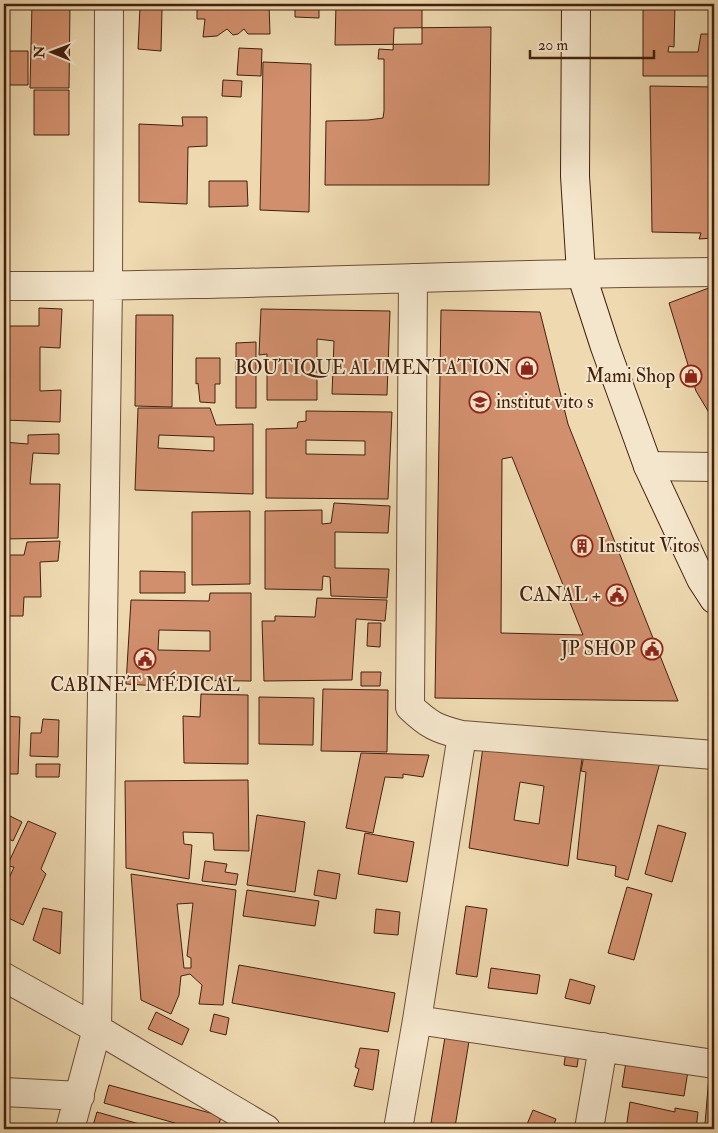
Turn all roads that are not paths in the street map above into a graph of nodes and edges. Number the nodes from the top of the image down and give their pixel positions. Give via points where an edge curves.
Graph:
1 (109, 4) edge
2 (576, 4) edge
3 (714, 272) edge
4 (581, 273) junction
5 (413, 278) junction
6 (4, 286) edge
7 (108, 287) junction
8 (648, 466) junction
9 (714, 467) edge
10 (714, 599) edge
11 (462, 734) junction
12 (714, 755) edge
13 (4, 977) edge
14 (418, 1020) junction
15 (97, 1029) junction
16 (603, 1047) junction
17 (714, 1064) edge
18 (4, 1092) edge
19 (80, 1096) junction
20 (70, 1129) edge
21 (266, 1129) edge
22 (398, 1129) edge
23 (589, 1129) edge

1 - 7 street
2 - 4 street via 575,176
3 - 4 street
4 - 5 street
4 - 8 street
5 - 7 street
5 - 11 street via 410,707 440,730
6 - 7 street
7 - 15 street
8 - 9 street
8 - 10 street
11 - 12 street
11 - 14 street
13 - 15 street
14 - 16 street
14 - 22 street
15 - 19 street
15 - 21 street
16 - 17 street
16 - 23 street
18 - 19 street
19 - 20 street

